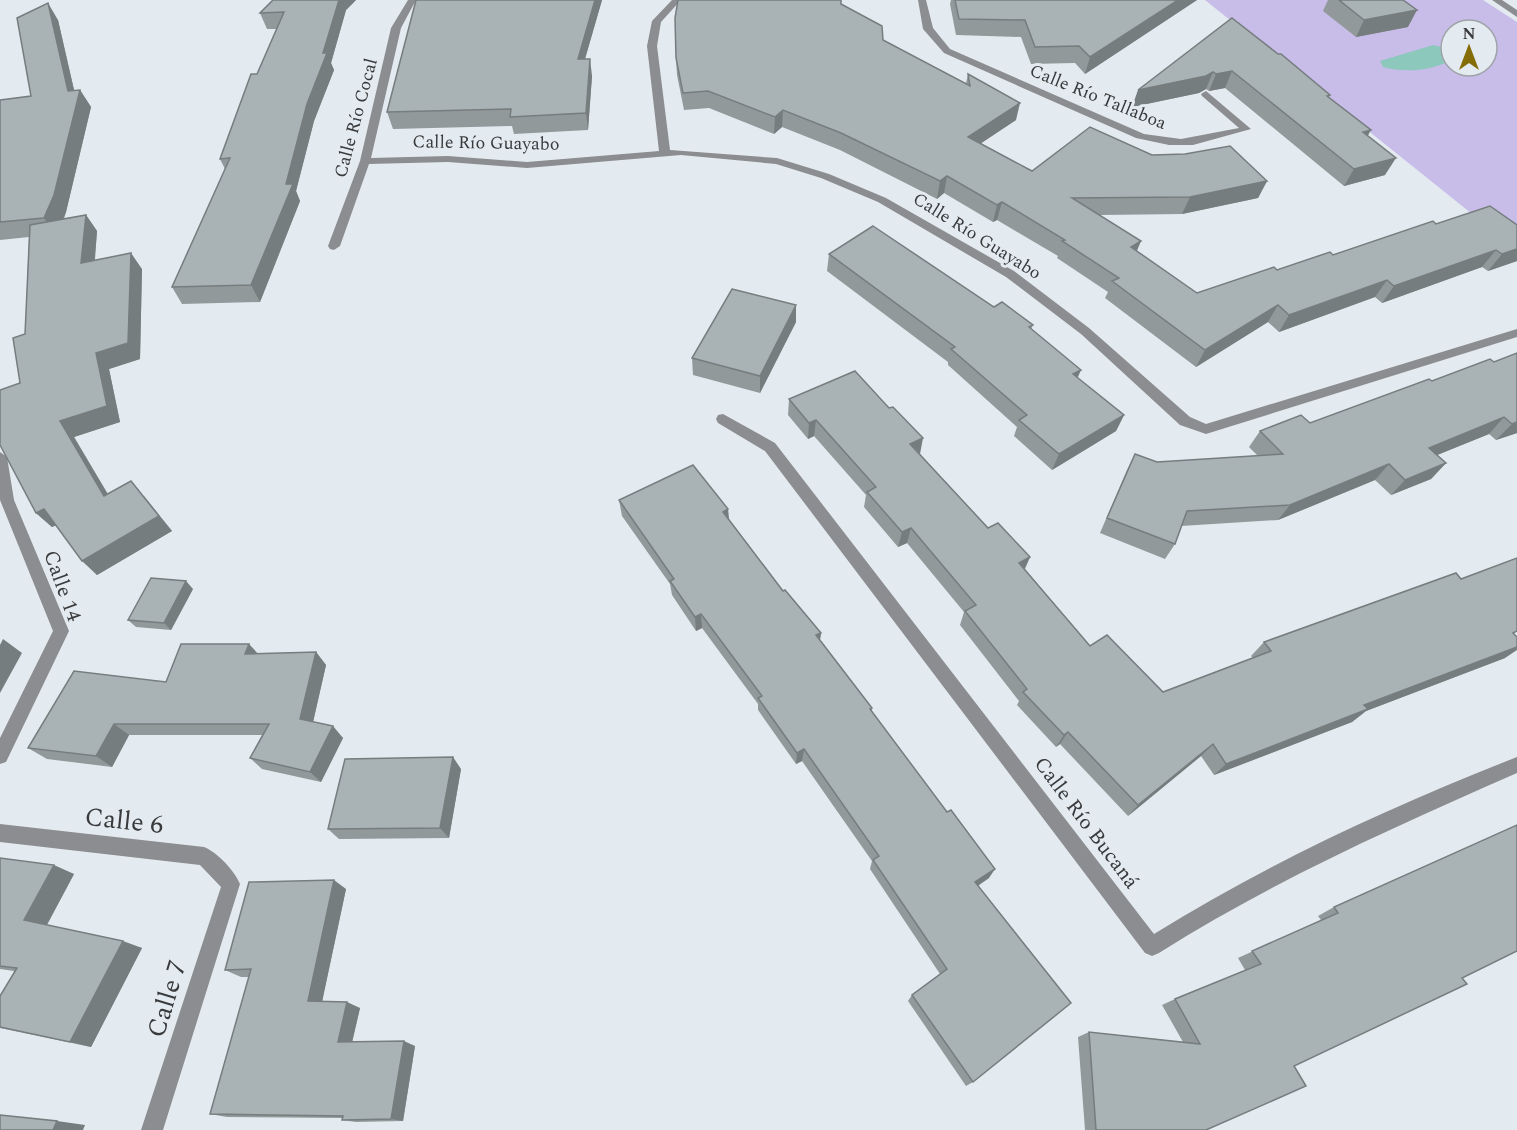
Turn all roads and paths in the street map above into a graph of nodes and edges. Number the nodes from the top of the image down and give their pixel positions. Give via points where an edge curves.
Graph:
1 (412, 0) edge
2 (676, 0) edge
3 (922, 0) edge
4 (1496, 0) edge
5 (1517, 14) edge
6 (1206, 94) edge
7 (664, 154) junction
8 (365, 161) junction
9 (334, 246) dead end
10 (1517, 333) edge
11 (723, 419) dead end
12 (0, 457) edge
13 (0, 756) edge
14 (1517, 765) edge
15 (0, 833) edge
16 (231, 884) joint
17 (152, 1130) edge

1 - 8 street, Calle Río Cocal via 396,28
2 - 7 street via 657,21 652,46
3 - 6 street, Calle Río Tallaboa via 928,29 946,51 1140,136 1165,143 1190,143 1246,129
4 - 5 street
7 - 8 street, Calle Río Guayabo via 527,165 448,159
7 - 10 street, Calle Río Guayabo via 714,154 777,161 882,200 1010,274 1085,331 1185,421 1206,429
8 - 9 street, Calle Río Cocal
11 - 14 street, Calle Río Bucaná via 770,447 1152,946 1208,909 1372,827
12 - 13 street, Calle 14 via 7,500 61,631
15 - 16 street, Calle 6 via 204,856
16 - 17 street, Calle 7

